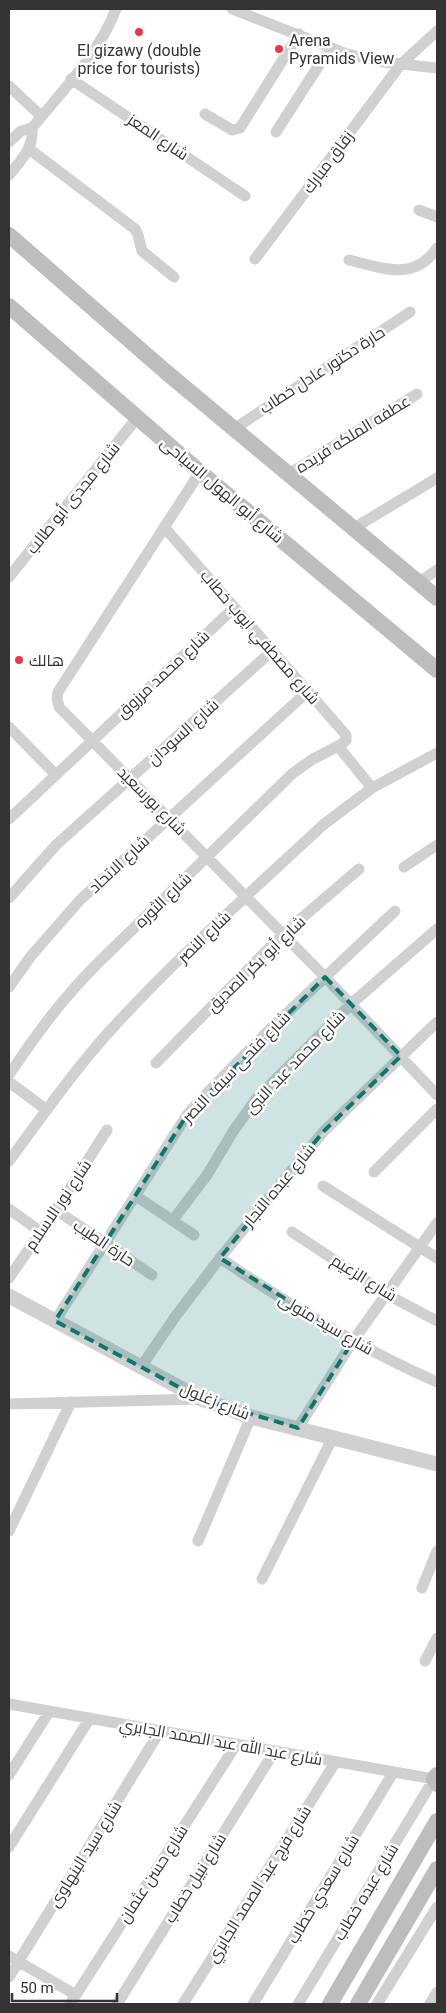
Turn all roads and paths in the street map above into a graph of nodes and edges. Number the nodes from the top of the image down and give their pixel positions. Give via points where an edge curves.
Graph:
1 (116, 9) edge
2 (232, 9) edge
3 (437, 31) edge
4 (299, 34) junction
5 (330, 48) junction
6 (401, 64) junction
7 (437, 68) edge
8 (71, 79) junction
9 (9, 86) edge
10 (205, 114) dead end
11 (41, 116) junction
12 (32, 128) junction
13 (276, 132) dead end
14 (9, 142) edge
15 (29, 149) junction
16 (9, 175) edge
17 (245, 196) dead end
18 (419, 210) dead end
19 (437, 217) edge
20 (9, 235) edge
21 (437, 248) edge
22 (255, 259) dead end
23 (349, 260) dead end
24 (174, 277) dead end
25 (9, 306) edge
26 (410, 312) dead end
27 (417, 394) dead end
28 (137, 418) junction
29 (234, 429) junction
30 (200, 472) junction
31 (289, 474) junction
32 (437, 478) edge
33 (164, 527) junction
34 (354, 528) junction
35 (437, 570) edge
36 (9, 577) edge
37 (419, 582) junction
38 (437, 598) edge
39 (234, 608) junction
40 (272, 651) junction
41 (437, 670) edge
42 (307, 692) junction
43 (9, 728) edge
44 (92, 740) junction
45 (338, 746) junction
46 (437, 753) edge
47 (56, 774) junction
48 (131, 779) junction
49 (372, 788) junction
50 (169, 818) junction
51 (9, 819) edge
52 (437, 845) edge
53 (207, 857) junction
54 (404, 867) dead end
55 (359, 869) dead end
56 (246, 896) junction
57 (9, 898) edge
58 (395, 911) dead end
59 (437, 930) edge
60 (283, 934) junction
61 (326, 977) junction
62 (9, 987) edge
63 (351, 1004) junction
64 (437, 1022) edge
65 (401, 1056) junction
66 (156, 1063) dead end
67 (9, 1075) edge
68 (11, 1088) edge
69 (437, 1095) edge
70 (437, 1109) edge
71 (47, 1110) junction
72 (107, 1130) dead end
73 (9, 1161) edge
74 (374, 1172) dead end
75 (323, 1186) dead end
76 (136, 1196) junction
77 (9, 1209) edge
78 (56, 1210) junction
79 (173, 1220) junction
80 (437, 1223) edge
81 (41, 1232) junction
82 (292, 1232) dead end
83 (194, 1235) dead end
84 (104, 1243) junction
85 (420, 1247) junction
86 (220, 1258) junction
87 (437, 1258) edge
88 (152, 1275) dead end
89 (9, 1278) edge
90 (386, 1294) junction
91 (9, 1296) edge
92 (56, 1321) junction
93 (437, 1321) edge
94 (353, 1341) junction
95 (141, 1367) junction
96 (437, 1382) edge
97 (201, 1399) junction
98 (71, 1402) junction
99 (9, 1404) edge
100 (251, 1417) junction
101 (298, 1428) junction
102 (333, 1438) junction
103 (437, 1464) edge
104 (9, 1531) edge
105 (198, 1541) dead end
106 (437, 1551) edge
107 (262, 1579) dead end
108 (422, 1588) dead end
109 (437, 1638) edge
110 (425, 1661) dead end
111 (9, 1704) edge
112 (49, 1712) junction
113 (90, 1718) junction
114 (160, 1731) junction
115 (236, 1745) junction
116 (274, 1752) junction
117 (335, 1763) junction
118 (393, 1773) junction
119 (9, 1776) edge
120 (436, 1779) edge
121 (437, 1821) edge
122 (9, 1847) edge
123 (437, 1869) edge
124 (437, 1906) edge
125 (14, 1959) edge
126 (9, 1977) edge
127 (437, 1992) edge
128 (73, 1999) edge
129 (117, 2004) edge
130 (183, 2004) edge
131 (252, 2004) edge
132 (298, 2004) edge
133 (330, 2004) edge
134 (358, 2004) edge
135 (377, 2004) edge
136 (430, 2004) edge

1 - 8 street via 102,40
2 - 4 street
3 - 6 street, زقاق مبارك
4 - 5 street
4 - 10 street via 240,128 232,130
5 - 6 street via 365,59
5 - 13 street
6 - 7 street
6 - 22 street, زقاق مبارك
8 - 11 street
8 - 17 street, شارع المعز
9 - 11 street
11 - 12 street
12 - 14 street via 21,131
12 - 15 street
15 - 16 street
15 - 24 street via 135,229 142,251
18 - 19 street
20 - 29 main road
21 - 23 street via 420,265 405,270 390,270
25 - 28 main road, شارع أبو الهول السياحى
26 - 29 street, حارة دكتور عادل خطاب
27 - 31 street, عطفه الملكه فريده
28 - 30 main road, شارع أبو الهول السياحى
28 - 36 street, شارع مجدى أبو طالب
29 - 31 main road
30 - 33 street, شارع بورسعيد
30 - 41 main road, شارع أبو الهول السياحى
31 - 34 main road
32 - 34 street
33 - 39 street, شارع مصطفي ايوب خطاب
33 - 44 street, شارع بورسعيد via 58,692 59,708
34 - 37 main road
35 - 37 street
37 - 38 main road
39 - 40 street, شارع مصطفي ايوب خطاب
39 - 44 street, شارع محمد مرزوق
40 - 42 street, شارع مصطفي ايوب خطاب
40 - 48 street, شارع السودان
42 - 45 street, شارع مصطفي ايوب خطاب via 346,736
42 - 50 street, شارع الاتحاد
43 - 47 street
44 - 47 street, شارع محمد مرزوق
44 - 48 street, شارع بورسعيد
45 - 49 street
45 - 53 street, شارع الثوره via 293,773
46 - 49 street, شارع النصر
47 - 51 street, شارع محمد مرزوق
48 - 50 street, شارع بورسعيد
48 - 57 street, شارع السودان via 56,845
49 - 56 street, شارع النصر via 323,825
50 - 53 street, شارع بورسعيد
50 - 62 street, شارع الاتحاد via 62,919
52 - 54 street
53 - 56 street, شارع بورسعيد
53 - 67 street, شارع الثوره via 70,991
55 - 60 street, شارع أبو بكر الصديق
56 - 60 street, شارع بورسعيد
56 - 71 street, شارع النصر via 110,1031
58 - 61 street, شارع فتحى سيف النصر
59 - 63 street, شارع محمد عبد النبى
60 - 61 street, شارع بورسعيد
60 - 66 street, شارع أبو بكر الصديق
61 - 63 street, شارع بورسعيد
61 - 76 street, شارع فتحى سيف النصر via 200,1100 177,1128
63 - 65 street, شارع بورسعيد
63 - 79 street, شارع محمد عبد النبى via 248,1109 207,1175
64 - 65 street, شارع عبده النجار
65 - 69 street, شارع بورسعيد
65 - 86 street, شارع عبده النجار via 324,1131
68 - 71 street
70 - 74 street
71 - 73 street, شارع النصر
72 - 78 street, شارع نور الاسلام
75 - 85 street
76 - 79 street
76 - 84 street, شارع فتحى سيف النصر
77 - 81 street
78 - 81 street, شارع نور الاسلام
78 - 84 street, حارة الطيب
79 - 83 street
80 - 85 street
81 - 89 street, شارع نور الاسلام
82 - 90 street, شارع الزعيم
84 - 88 street, حارة الطيب
84 - 92 street, شارع فتحى سيف النصر
85 - 87 street
85 - 90 street
86 - 94 street, شارع سيد متولى
86 - 95 street, شارع عبده النجار
90 - 93 street, شارع الزعيم
90 - 94 street
91 - 92 street, شارع زغلول
92 - 95 street, شارع زغلول
94 - 96 street, شارع سيد متولى
94 - 101 street
95 - 97 street, شارع زغلول
97 - 98 street
97 - 100 street, شارع زغلول
98 - 99 street
98 - 104 street
100 - 101 street, شارع زغلول
100 - 105 street
101 - 102 street, شارع زغلول
102 - 103 street, شارع زغلول
102 - 107 street
106 - 108 street
109 - 110 street
111 - 112 street, شارع عبد الله عبد الصمد الجابري
112 - 113 street, شارع عبد الله عبد الصمد الجابري
112 - 119 street
113 - 114 street, شارع عبد الله عبد الصمد الجابري
113 - 122 street
114 - 115 street, شارع عبد الله عبد الصمد الجابري
114 - 125 street, شارع سيد البنهاوى
115 - 116 street, شارع عبد الله عبد الصمد الجابري
115 - 128 street, شارع حسن عثمان
116 - 117 street, شارع عبد الله عبد الصمد الجابري
116 - 129 street, شارع نبيل خطاب
117 - 118 street, شارع عبد الله عبد الصمد الجابري
117 - 130 street, شارع فرج عبد الصمد الجابري
118 - 120 street, شارع عبد الله عبد الصمد الجابري
118 - 131 street, شارع سعدي خطاب
120 - 132 street, شارع عبده خطاب
121 - 133 main road
123 - 134 main road
124 - 135 street
125 - 126 street, شارع سيد البنهاوى
125 - 128 street
127 - 136 street

